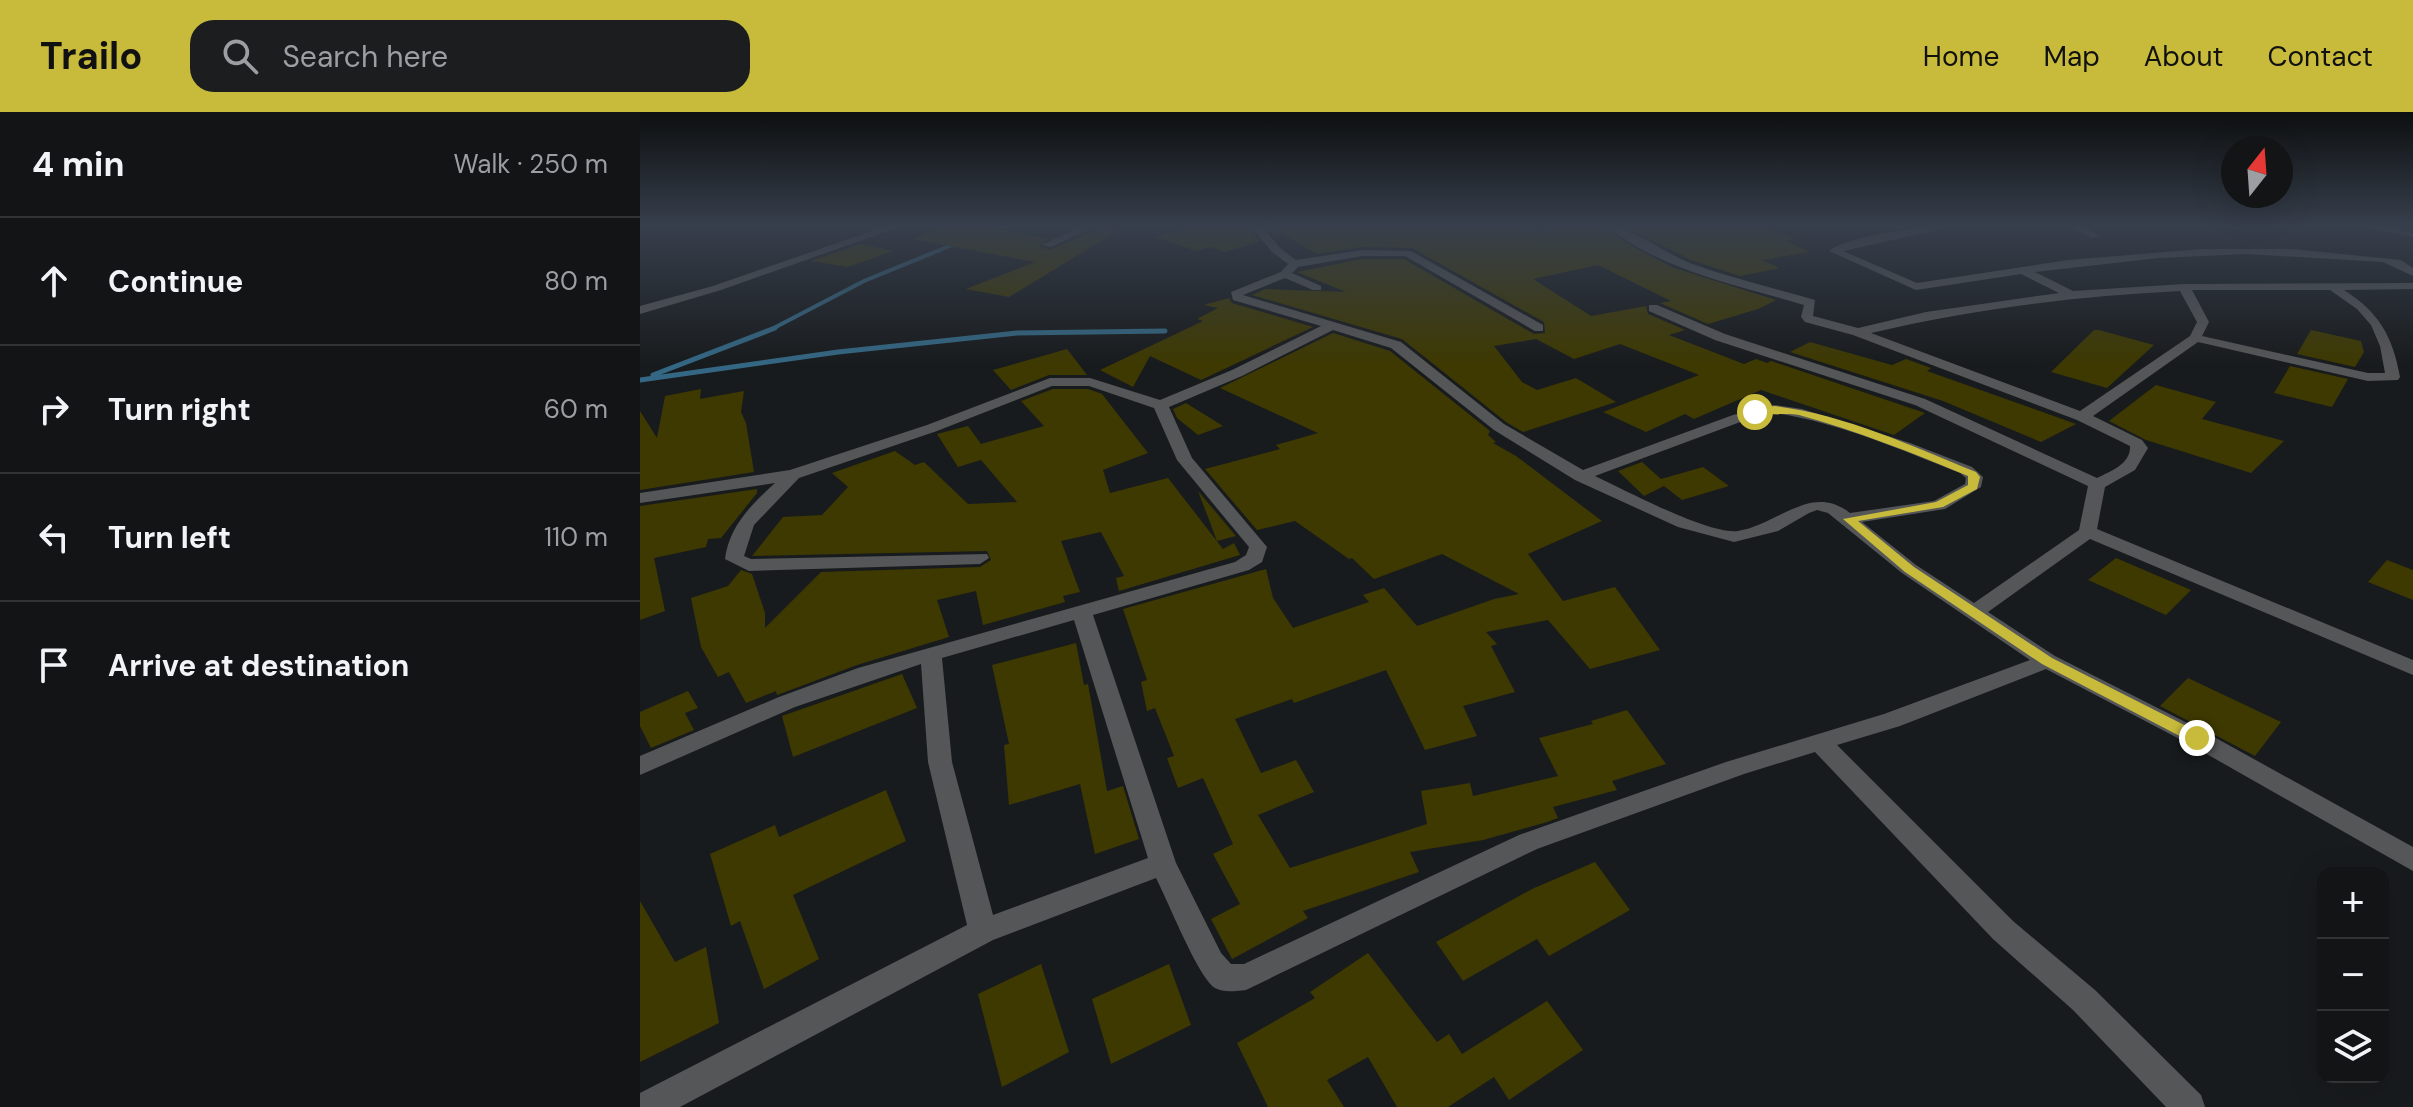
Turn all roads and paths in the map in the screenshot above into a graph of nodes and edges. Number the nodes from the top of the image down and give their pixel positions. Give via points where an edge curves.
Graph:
1 (765, 271) edge
2 (1285, 271) edge
3 (1293, 271) edge
4 (1439, 271) edge
5 (1707, 271) edge
6 (1881, 271) edge
7 (2014, 271) edge
8 (2026, 271) edge
9 (2413, 286) edge
10 (2184, 287) junction
11 (1317, 288) dead end
12 (2335, 289) junction
13 (2069, 294) junction
14 (1653, 308) dead end
15 (640, 310) edge
16 (1329, 327) junction
17 (1539, 328) dead end
18 (1858, 332) junction
19 (2196, 338) junction
20 (1161, 405) junction
21 (2082, 417) junction
22 (793, 475) junction
23 (1581, 476) junction
24 (2097, 484) junction
25 (640, 498) edge
26 (1849, 519) junction
27 (2088, 532) junction
28 (980, 558) dead end
29 (1082, 612) junction
30 (1974, 613) junction
31 (931, 655) junction
32 (2047, 661) junction
33 (2413, 668) edge
34 (1820, 742) junction
35 (640, 766) edge
36 (2413, 860) edge
37 (1163, 864) junction
38 (983, 931) junction
39 (647, 1107) edge
40 (2189, 1107) edge

1 - 15 street
2 - 16 street via 1235,294
3 - 11 street
4 - 17 street
5 - 18 street via 1811,303 1809,319
6 - 7 street via 1916,287
8 - 13 street
9 - 12 street
10 - 12 street
10 - 13 street
10 - 19 street via 2203,322
12 - 19 street via 2376,319 2393,377 2368,377
13 - 18 street
14 - 24 street via 1720,337 1920,402
16 - 20 street
16 - 23 street via 1396,345 1499,427
18 - 21 street
19 - 21 street
20 - 22 street via 1090,382 1050,382
20 - 29 street via 1180,456 1249,534 1258,547 1255,558
21 - 24 street via 2136,443 2140,451 2125,469
22 - 25 street
22 - 28 street via 737,538 734,559 749,565
23 - 26 street via 1684,523 1734,537 1772,527 1816,505
23 - 26 street via 1774,409 1904,446 1975,477 1973,487 1939,505
24 - 27 street
26 - 30 street
27 - 30 street
27 - 33 street
29 - 31 street
29 - 37 street
30 - 32 street
31 - 35 street via 787,702
31 - 38 street via 940,762
32 - 34 street
32 - 36 street via 2197,738
34 - 37 street via 1528,842 1246,977 1225,978 1209,961
34 - 40 street via 2003,930 2084,1000
37 - 38 street
38 - 39 street

